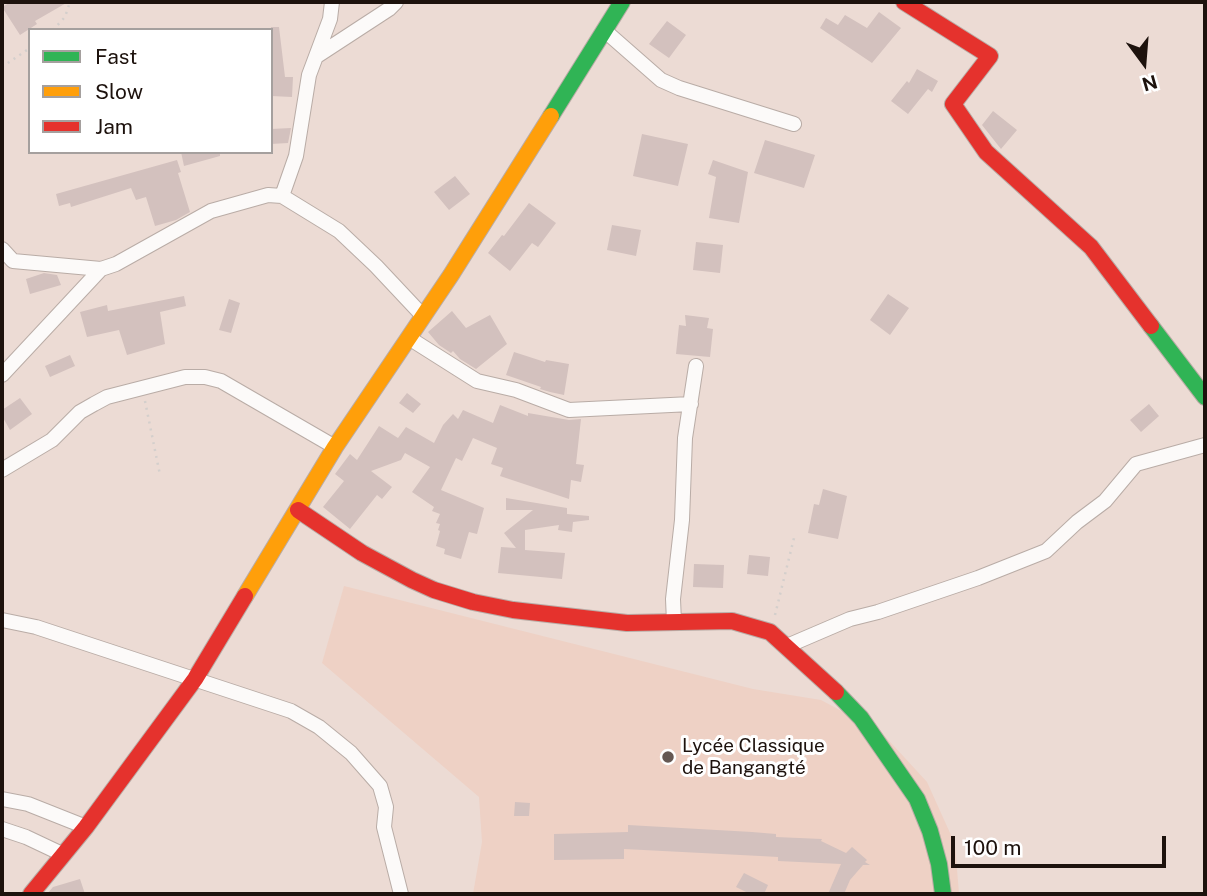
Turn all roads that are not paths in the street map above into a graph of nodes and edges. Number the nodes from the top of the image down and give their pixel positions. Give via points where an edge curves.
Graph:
1 (332, 2) edge
2 (396, 2) edge
3 (622, 2) edge
4 (904, 2) edge
5 (604, 30) junction
6 (317, 56) junction
7 (794, 124) dead end
8 (282, 196) junction
9 (2, 249) edge
10 (101, 269) junction
11 (423, 316) junction
12 (409, 338) junction
13 (696, 366) dead end
14 (2, 375) edge
15 (1205, 397) edge
16 (691, 404) junction
17 (1205, 445) edge
18 (335, 447) junction
19 (2, 470) edge
20 (298, 510) junction
21 (2, 620) edge
22 (674, 622) junction
23 (787, 646) junction
24 (195, 679) junction
25 (2, 799) edge
26 (86, 827) junction
27 (2, 829) edge
28 (62, 855) junction
29 (31, 894) edge
30 (401, 894) edge
31 (943, 894) edge

1 - 6 street
2 - 6 street
3 - 5 street
4 - 15 street via 990,56 953,104 986,152 1091,247
5 - 7 street via 661,80
5 - 11 street
6 - 8 street
8 - 10 street via 268,195 211,211
8 - 11 street via 339,231
9 - 10 street via 13,261 31,265
10 - 14 street
11 - 12 street
12 - 16 street via 477,381 569,410
12 - 18 street
13 - 16 street
16 - 22 street
17 - 23 street via 1136,464 1105,501 1046,551 850,619
18 - 19 street via 221,381 185,377 94,404 52,440
18 - 20 street
20 - 22 street via 412,580 473,602 561,617
20 - 24 street
21 - 24 street
22 - 23 street via 732,621 770,632
23 - 31 street via 861,718 917,799 933,842
24 - 26 street
24 - 30 street via 290,711 320,727 351,753 384,795 384,827
25 - 26 street
26 - 28 street
27 - 28 street
28 - 29 street

